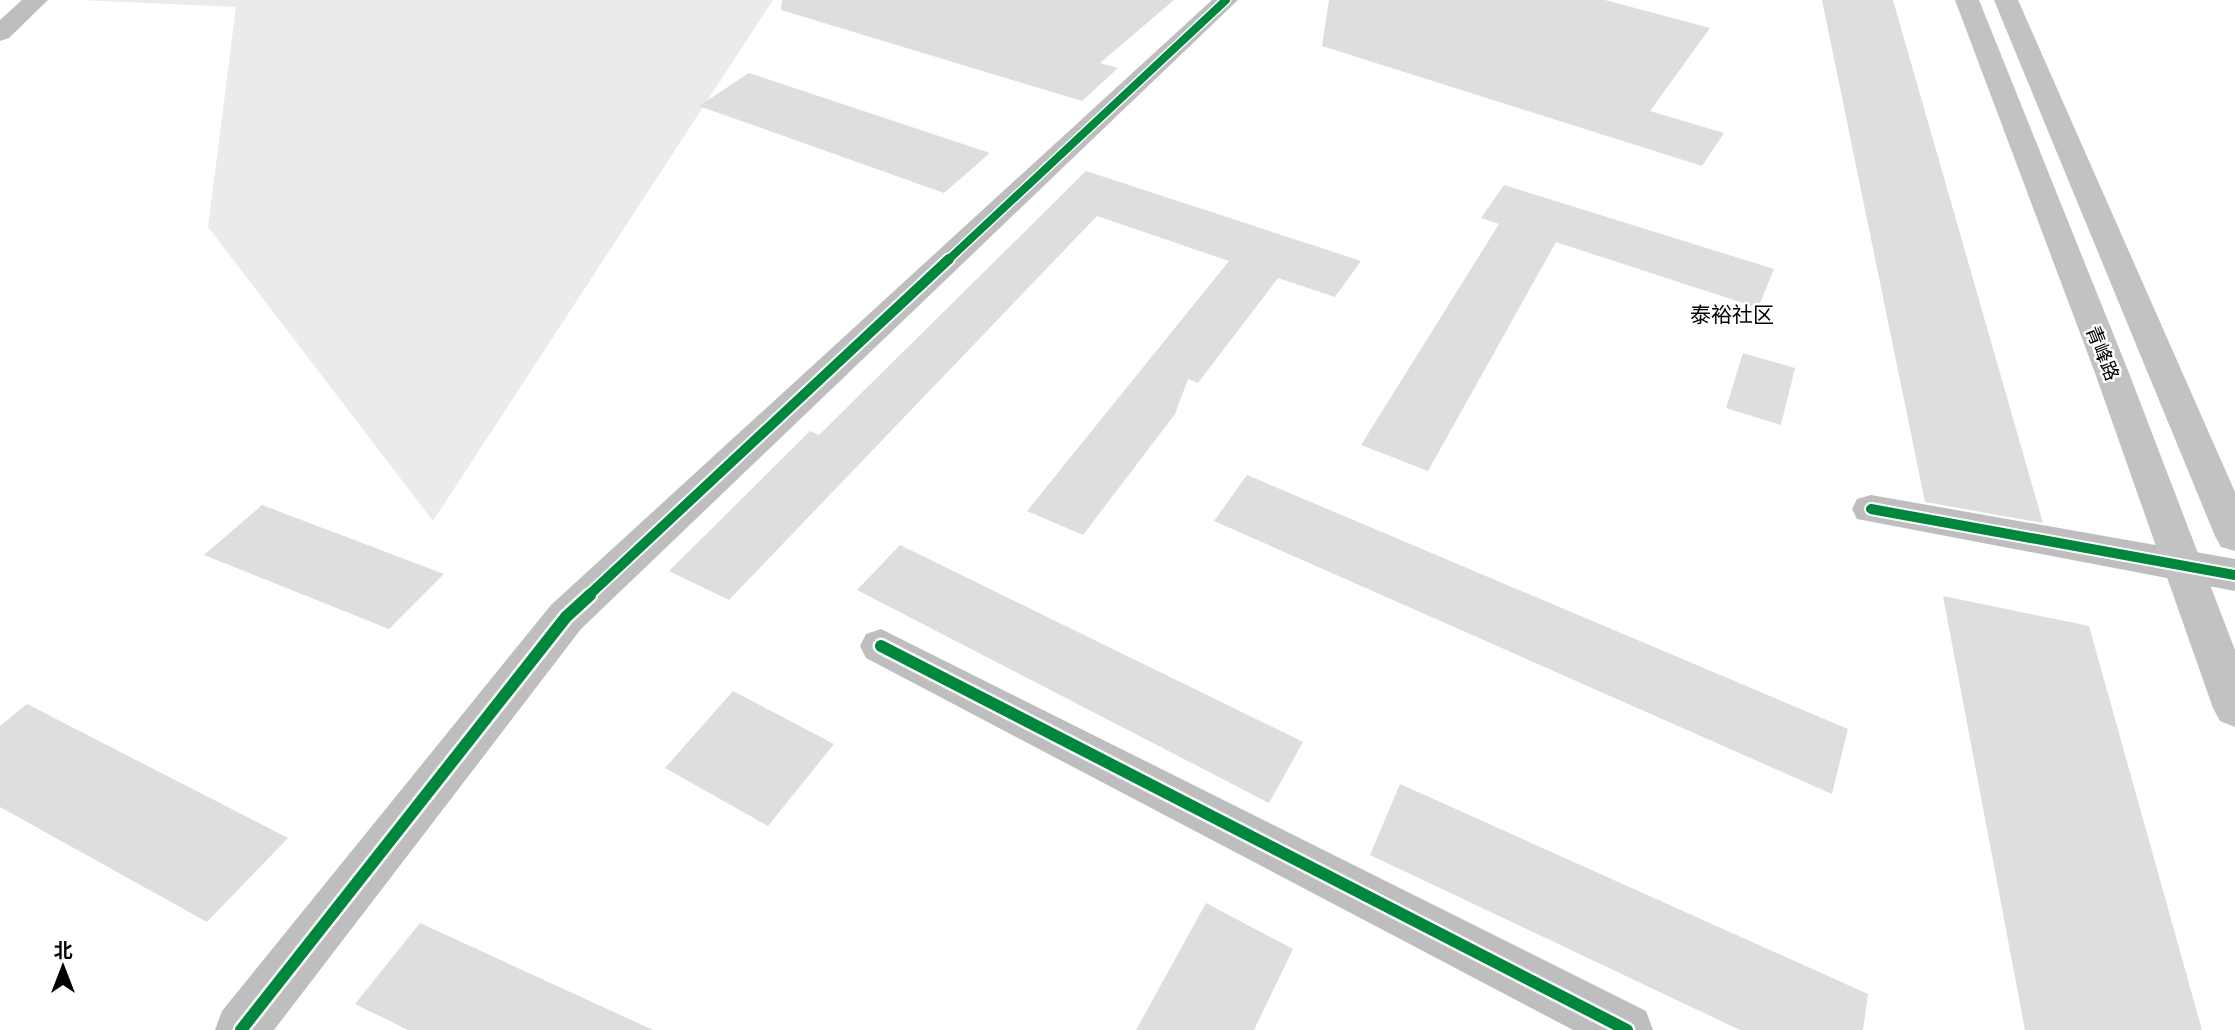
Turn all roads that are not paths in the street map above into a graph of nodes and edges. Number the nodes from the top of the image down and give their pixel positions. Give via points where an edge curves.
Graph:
1 (36, 0) edge
2 (1226, 0) edge
3 (1967, 0) edge
4 (2006, 0) edge
5 (0, 33) edge
6 (1871, 509) dead end
7 (2235, 537) edge
8 (2183, 566) junction
9 (2235, 576) edge
10 (881, 646) dead end
11 (2235, 708) edge
12 (241, 1030) edge
13 (1627, 1030) edge

1 - 5 street
2 - 12 street via 566,617
3 - 8 main road, 青峰路
4 - 7 main road
6 - 8 street
8 - 9 street
8 - 11 main road, 青峰路
10 - 13 street

